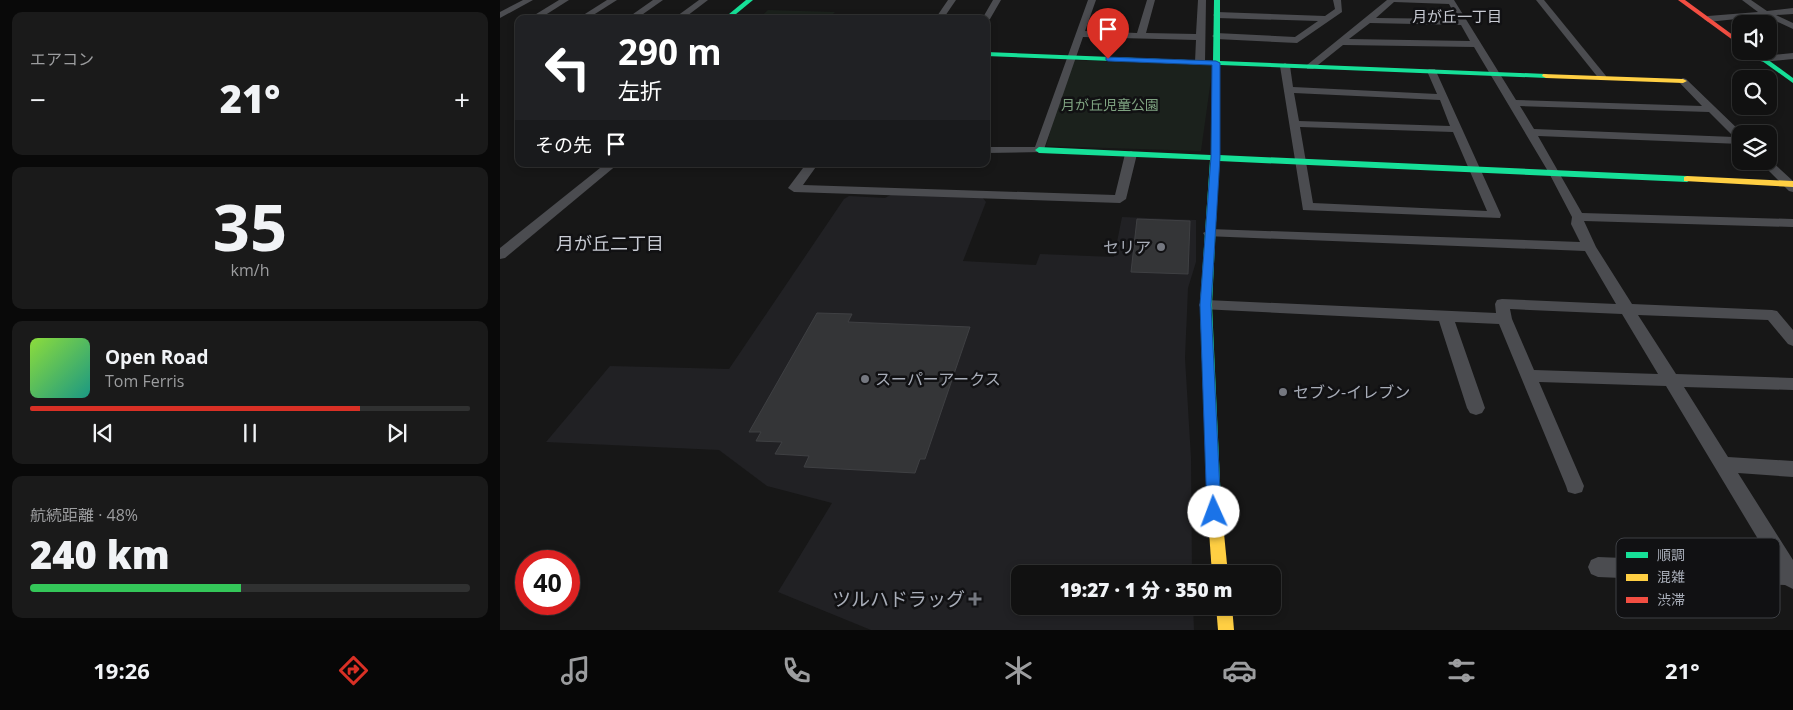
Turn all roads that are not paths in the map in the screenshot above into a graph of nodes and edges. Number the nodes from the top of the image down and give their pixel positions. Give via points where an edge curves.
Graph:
1 (529, 0) edge
2 (565, 0) edge
3 (613, 0) edge
4 (659, 0) edge
5 (704, 0) edge
6 (750, 0) edge
7 (952, 0) edge
8 (997, 0) edge
9 (1092, 0) edge
10 (1151, 0) edge
11 (1202, 0) edge
12 (1217, 0) edge
13 (1337, 0) edge
14 (1540, 0) edge
15 (1681, 0) edge
16 (1746, 0) edge
17 (1450, 1) edge
18 (500, 6) edge
19 (517, 6) junction
20 (1793, 11) edge
21 (1765, 13) junction
22 (500, 15) edge
23 (539, 15) edge
24 (588, 15) edge
25 (636, 15) edge
26 (683, 15) edge
27 (731, 15) edge
28 (942, 15) edge
29 (988, 15) edge
30 (1217, 16) junction
31 (1328, 19) junction
32 (1708, 19) junction
33 (1368, 20) junction
34 (1463, 22) junction
35 (1793, 26) edge
36 (1080, 34) junction
37 (1141, 35) junction
38 (1793, 35) edge
39 (1216, 36) junction
40 (1200, 37) junction
41 (1732, 37) edge
42 (1341, 42) junction
43 (1477, 44) junction
44 (990, 54) edge
45 (1793, 56) edge
46 (1072, 57) junction
47 (1777, 58) edge
48 (1763, 60) edge
49 (1200, 62) junction
50 (1216, 63) junction
51 (1285, 66) junction
52 (1310, 66) junction
53 (1432, 71) junction
54 (1495, 74) junction
55 (1603, 78) junction
56 (1683, 81) joint
57 (1793, 81) edge
58 (1289, 90) junction
59 (1443, 98) junction
60 (1512, 103) junction
61 (1712, 109) junction
62 (1294, 124) junction
63 (1457, 129) junction
64 (1732, 130) edge
65 (1530, 132) junction
66 (1732, 139) edge
67 (990, 150) edge
68 (1039, 150) junction
69 (1131, 154) junction
70 (1215, 157) junction
71 (1300, 161) junction
72 (608, 167) edge
73 (810, 167) edge
74 (1475, 169) junction
75 (1775, 170) edge
76 (1555, 173) junction
77 (1791, 185) edge
78 (1578, 217) junction
79 (1793, 223) edge
80 (1210, 233) junction
81 (1589, 247) junction
82 (500, 255) edge
83 (1206, 305) junction
84 (1627, 308) junction
85 (1445, 316) junction
86 (1504, 319) junction
87 (1793, 340) edge
88 (1529, 376) junction
89 (1671, 380) junction
90 (1793, 384) edge
91 (1476, 408) dead end
92 (1723, 464) junction
93 (1793, 469) edge
94 (1575, 486) dead end
95 (1768, 538) edge
96 (1780, 557) edge
97 (1219, 565) edge
98 (1598, 567) dead end
99 (1616, 568) edge
100 (1792, 577) edge
101 (1225, 615) edge
102 (1226, 630) edge

1 - 19 street
2 - 23 street
3 - 24 street
4 - 25 street
5 - 26 street
6 - 27 street
7 - 28 street
8 - 29 street
9 - 36 street
10 - 37 street
11 - 40 street
12 - 30 street
13 - 31 street via 1339,10
14 - 55 street
15 - 32 street
16 - 21 street
17 - 33 street via 1392,0
17 - 34 street
18 - 19 street
19 - 22 street
20 - 21 street
21 - 32 street
21 - 35 street
21 - 38 street
30 - 31 street
30 - 39 street
31 - 39 street via 1298,40
32 - 41 street
33 - 34 street
33 - 42 street
34 - 43 street
36 - 37 street
36 - 46 street
37 - 40 street
39 - 50 street
40 - 49 street
42 - 43 street
42 - 52 street
43 - 54 street
44 - 46 street
45 - 47 street
46 - 49 street
46 - 68 street
48 - 57 street
49 - 50 street
50 - 51 street
50 - 70 street
51 - 52 street
51 - 58 street
52 - 53 street
53 - 54 street
53 - 59 street
54 - 55 street
54 - 60 street
55 - 56 street
56 - 61 street
58 - 59 street
58 - 62 street
59 - 63 street
60 - 61 street
60 - 65 street
61 - 64 street
62 - 63 street
62 - 71 street
63 - 74 street
65 - 66 street
65 - 76 street
67 - 68 street
68 - 69 street
69 - 70 street
69 - 73 street via 1120,199 794,188
70 - 71 street
70 - 80 street
71 - 74 street
71 - 74 street via 1307,206 1495,215
72 - 82 street
74 - 76 street
75 - 77 street
76 - 77 street
76 - 78 street
78 - 79 street
78 - 81 street
80 - 81 street
80 - 83 street
81 - 84 street
83 - 85 street
83 - 97 street
84 - 86 street via 1502,304
84 - 87 street via 1772,315
84 - 89 street
85 - 86 street
85 - 91 street
86 - 88 street
88 - 89 street
88 - 94 street
89 - 90 street
89 - 92 street
92 - 93 street
92 - 95 street
96 - 100 street
98 - 99 street
101 - 102 street

